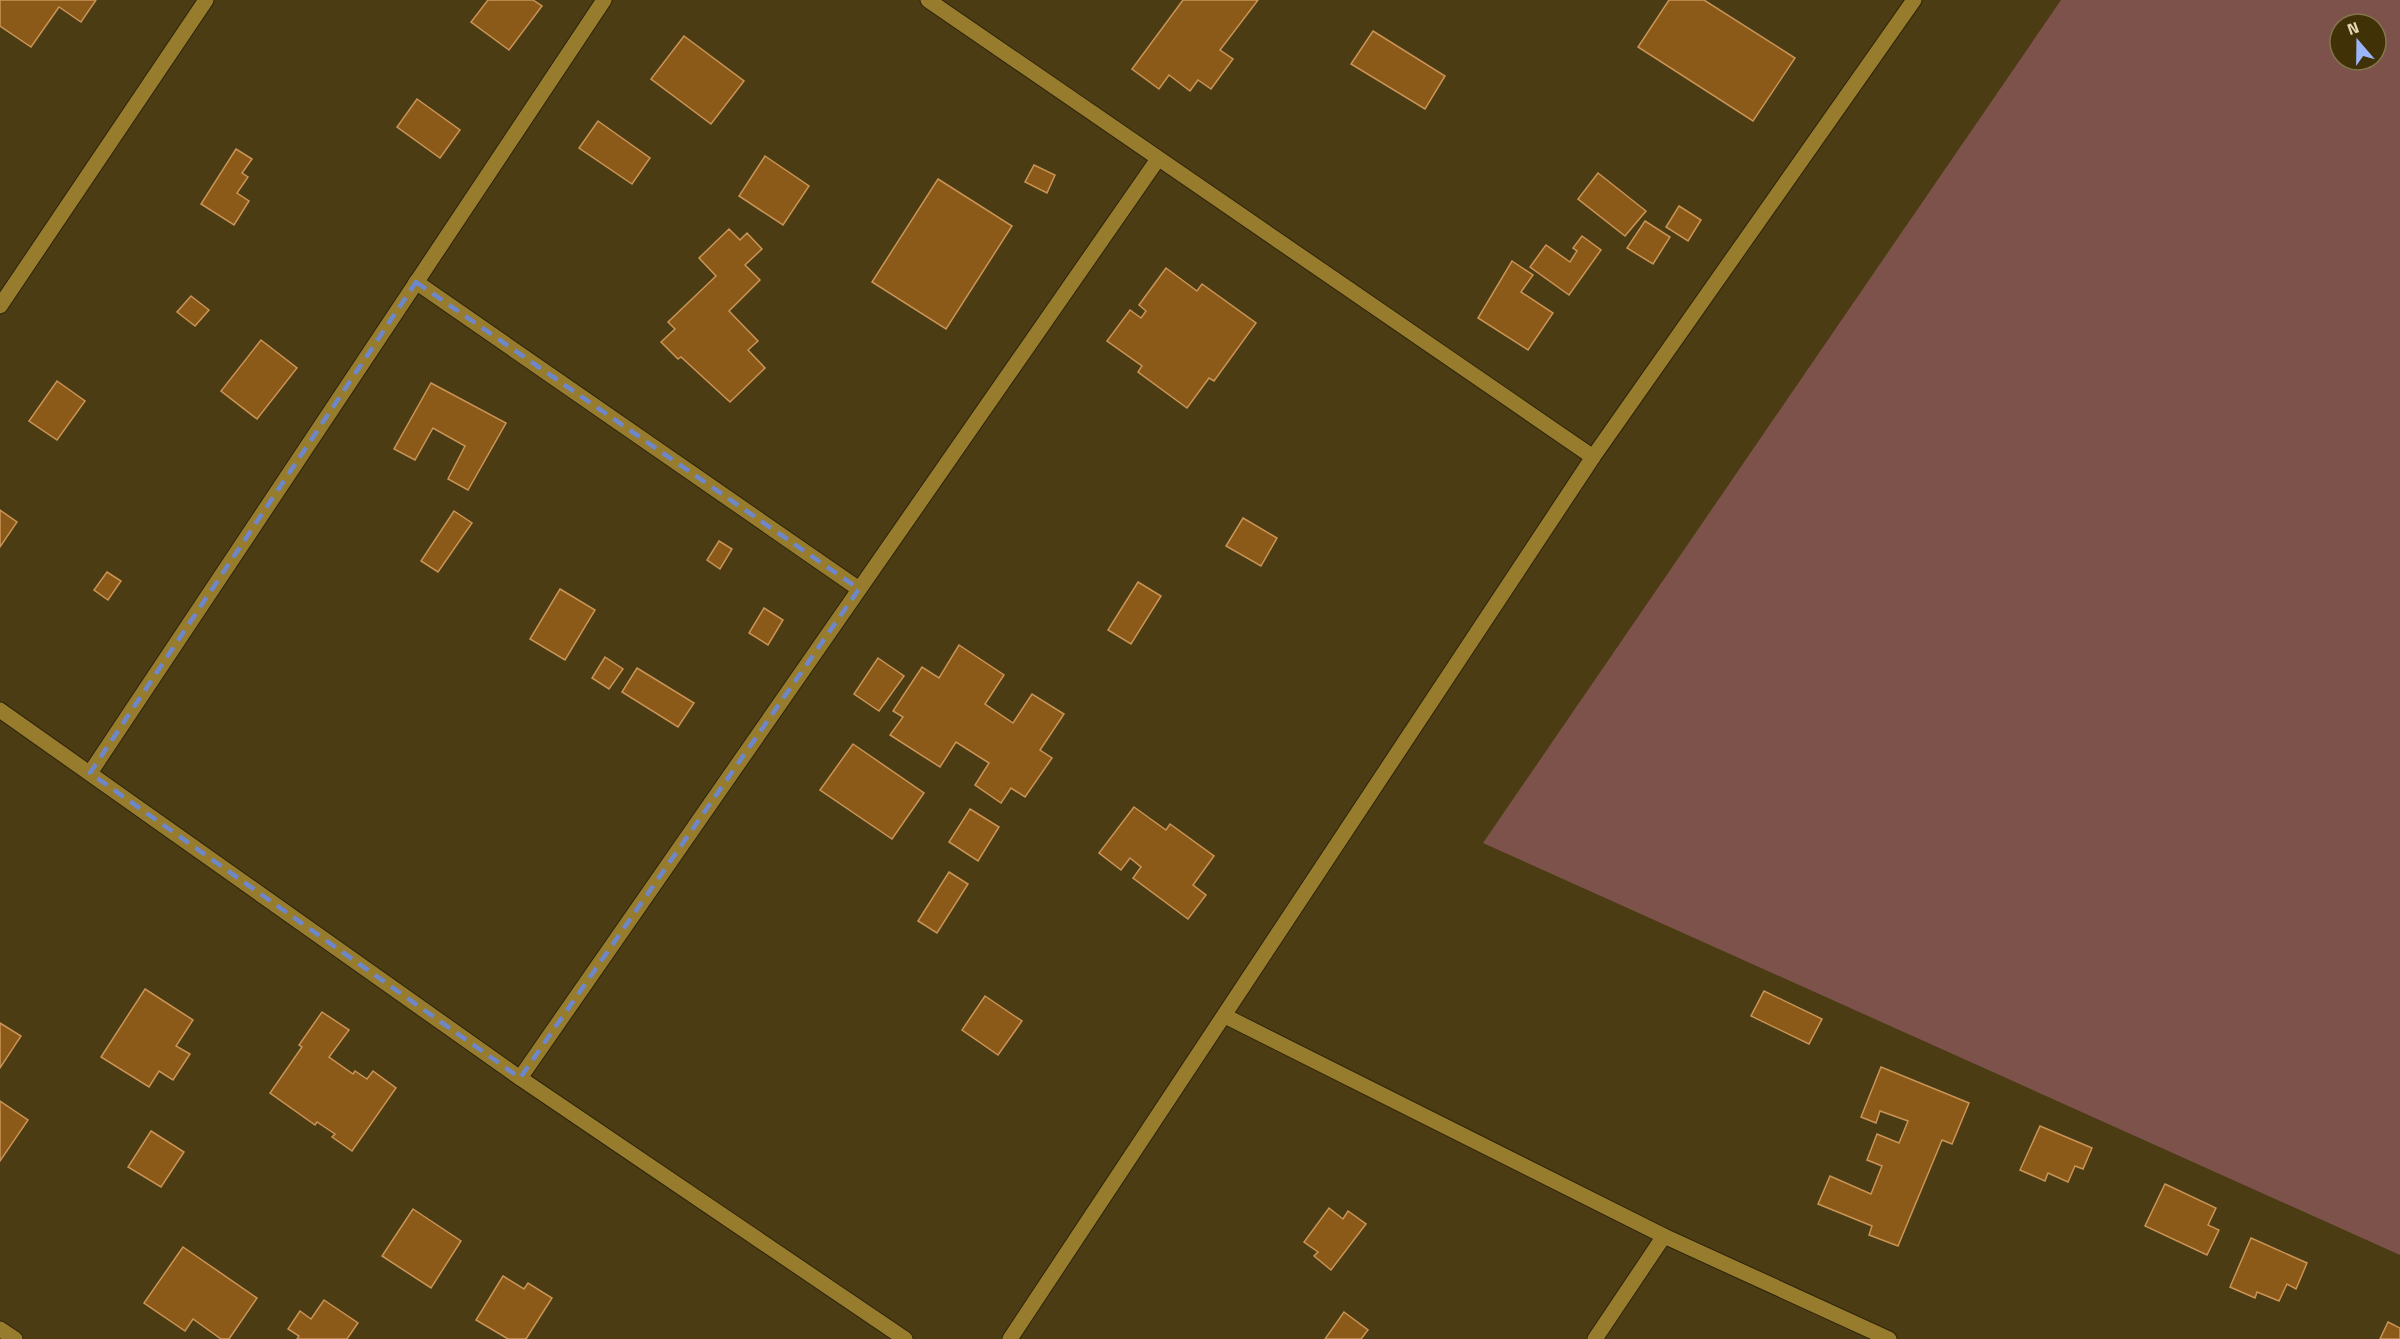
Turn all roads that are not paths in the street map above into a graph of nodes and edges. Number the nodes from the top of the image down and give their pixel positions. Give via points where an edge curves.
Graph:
1 (206, 0) edge
2 (604, 0) edge
3 (928, 0) edge
4 (1914, 0) edge
5 (1158, 159) junction
6 (416, 282) junction
7 (0, 306) edge
8 (1593, 457) junction
9 (859, 589) junction
10 (0, 710) edge
11 (90, 774) junction
12 (1225, 1016) junction
13 (520, 1078) junction
14 (1664, 1236) junction
15 (0, 1329) edge
16 (15, 1339) edge
17 (905, 1339) edge
18 (1010, 1339) edge
19 (1595, 1339) edge
20 (1889, 1339) edge

1 - 7 street
2 - 6 street
3 - 5 street
4 - 8 street
5 - 8 street
5 - 9 street
6 - 9 street
6 - 11 street
8 - 12 street
9 - 13 street
10 - 11 street
11 - 13 street
12 - 14 street
12 - 18 street
13 - 17 street
14 - 19 street
14 - 20 street
15 - 16 street

